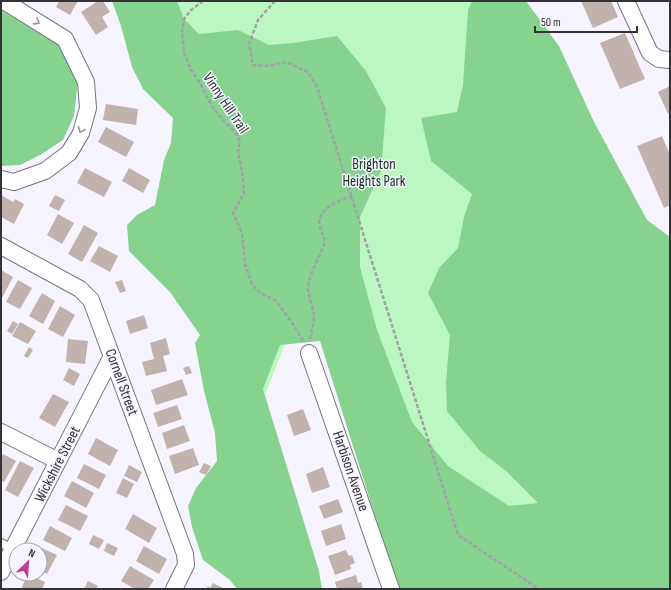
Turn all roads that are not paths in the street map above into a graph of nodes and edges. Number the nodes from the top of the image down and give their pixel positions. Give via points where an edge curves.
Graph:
1 (4, 1) edge
2 (626, 1) edge
3 (670, 60) edge
4 (1, 179) edge
5 (1, 246) edge
6 (309, 353) road end
7 (112, 356) junction
8 (1, 432) edge
9 (58, 461) junction
10 (7, 546) edge
11 (1, 572) edge
12 (174, 589) edge
13 (392, 589) edge

1 -> 4 street via 65,39 86,82 88,108 81,133 69,153 45,171 14,182
2 - 3 street via 650,53 659,59
5 - 7 street, Cornell Street via 86,294 94,306
6 - 13 street, Harbison Avenue
7 - 9 street, Wickshire Street
7 - 12 street, Cornell Street via 184,554 186,565
8 - 9 street
9 - 10 street, Wickshire Street
10 - 11 street, Wickshire Street

